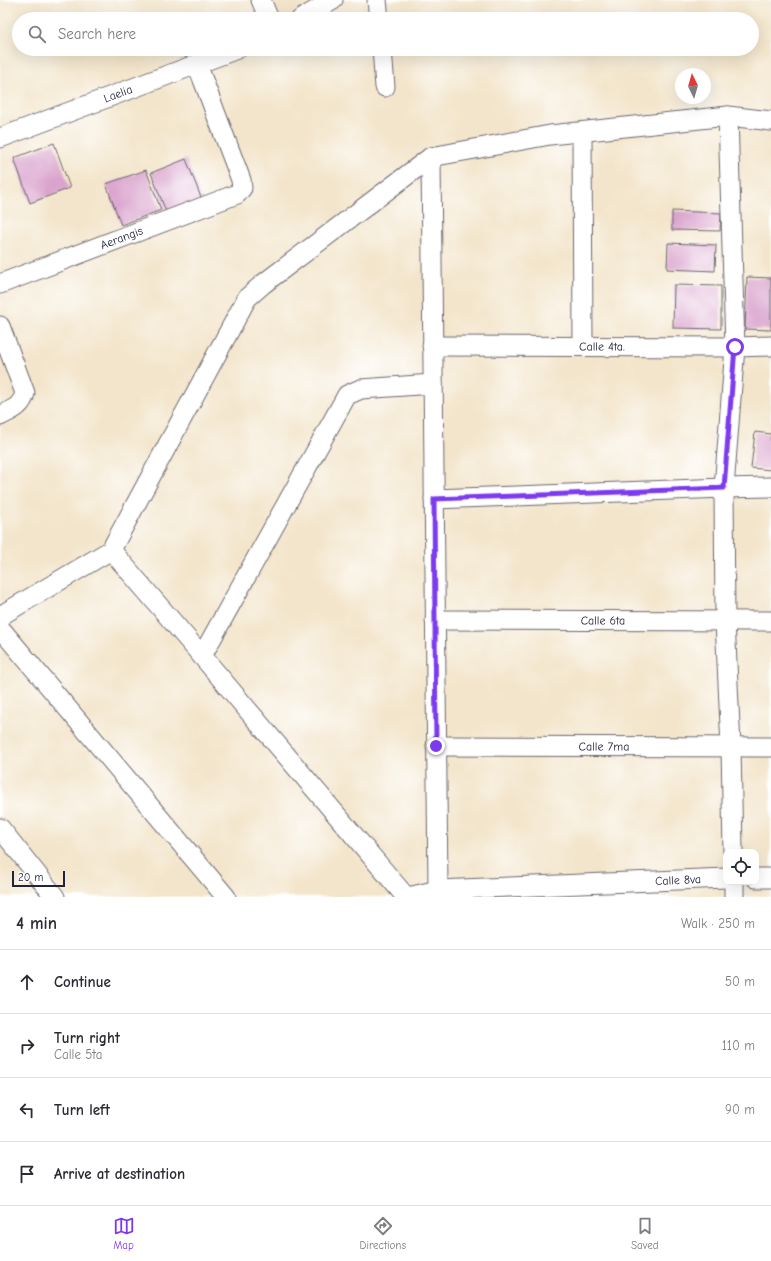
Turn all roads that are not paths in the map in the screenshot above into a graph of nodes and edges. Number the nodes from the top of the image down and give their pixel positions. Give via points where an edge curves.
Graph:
1 (261, 0) edge
2 (333, 0) edge
3 (377, 0) edge
4 (267, 12) edge
5 (313, 12) edge
6 (378, 12) edge
7 (218, 56) edge
8 (383, 56) edge
9 (197, 64) junction
10 (385, 87) dead end
11 (728, 116) junction
12 (771, 121) edge
13 (582, 132) junction
14 (0, 138) edge
15 (431, 158) junction
16 (0, 284) edge
17 (0, 326) edge
18 (432, 346) junction
19 (583, 346) junction
20 (771, 346) edge
21 (735, 347) junction
22 (433, 384) junction
23 (0, 416) edge
24 (771, 487) edge
25 (724, 488) junction
26 (434, 499) junction
27 (111, 550) junction
28 (0, 616) edge
29 (435, 620) junction
30 (771, 621) edge
31 (725, 622) junction
32 (0, 628) edge
33 (202, 656) junction
34 (436, 746) junction
35 (731, 747) junction
36 (771, 747) edge
37 (0, 828) edge
38 (733, 849) edge
39 (723, 878) edge
40 (759, 878) edge
41 (771, 878) edge
42 (734, 885) edge
43 (438, 890) junction
44 (55, 897) edge
45 (226, 897) edge
46 (407, 897) edge
47 (734, 897) edge

1 - 4 street
2 - 5 street
3 - 6 street
7 - 9 street, Laelia
8 - 10 street
9 - 14 street, Laelia
9 - 16 street, Aerangis via 241,180 242,188 237,194
11 - 12 street
11 - 13 street
11 - 21 street
13 - 15 street via 550,135
13 - 19 street
15 - 18 street
15 - 27 street via 247,298
17 - 23 street via 25,393 24,400 17,407
18 - 19 street, Calle 4ta.
18 - 22 street
19 - 21 street, Calle 4ta.
20 - 21 street, Calle 4ta.
21 - 25 street
22 - 26 street
22 - 33 street via 361,389 347,395
24 - 25 street
25 - 26 street
25 - 31 street
26 - 29 street
27 - 28 street
27 - 33 street
29 - 31 street, Calle 6ta
29 - 34 street
30 - 31 street, Calle 6ta
31 - 35 street
32 - 45 street
33 - 46 street
34 - 35 street, Calle 7ma
34 - 43 street
35 - 36 street, Calle 7ma
35 - 38 street
37 - 44 street
39 - 43 street, Calle 8va
40 - 41 street
42 - 47 street
43 - 46 street, Calle 8va

